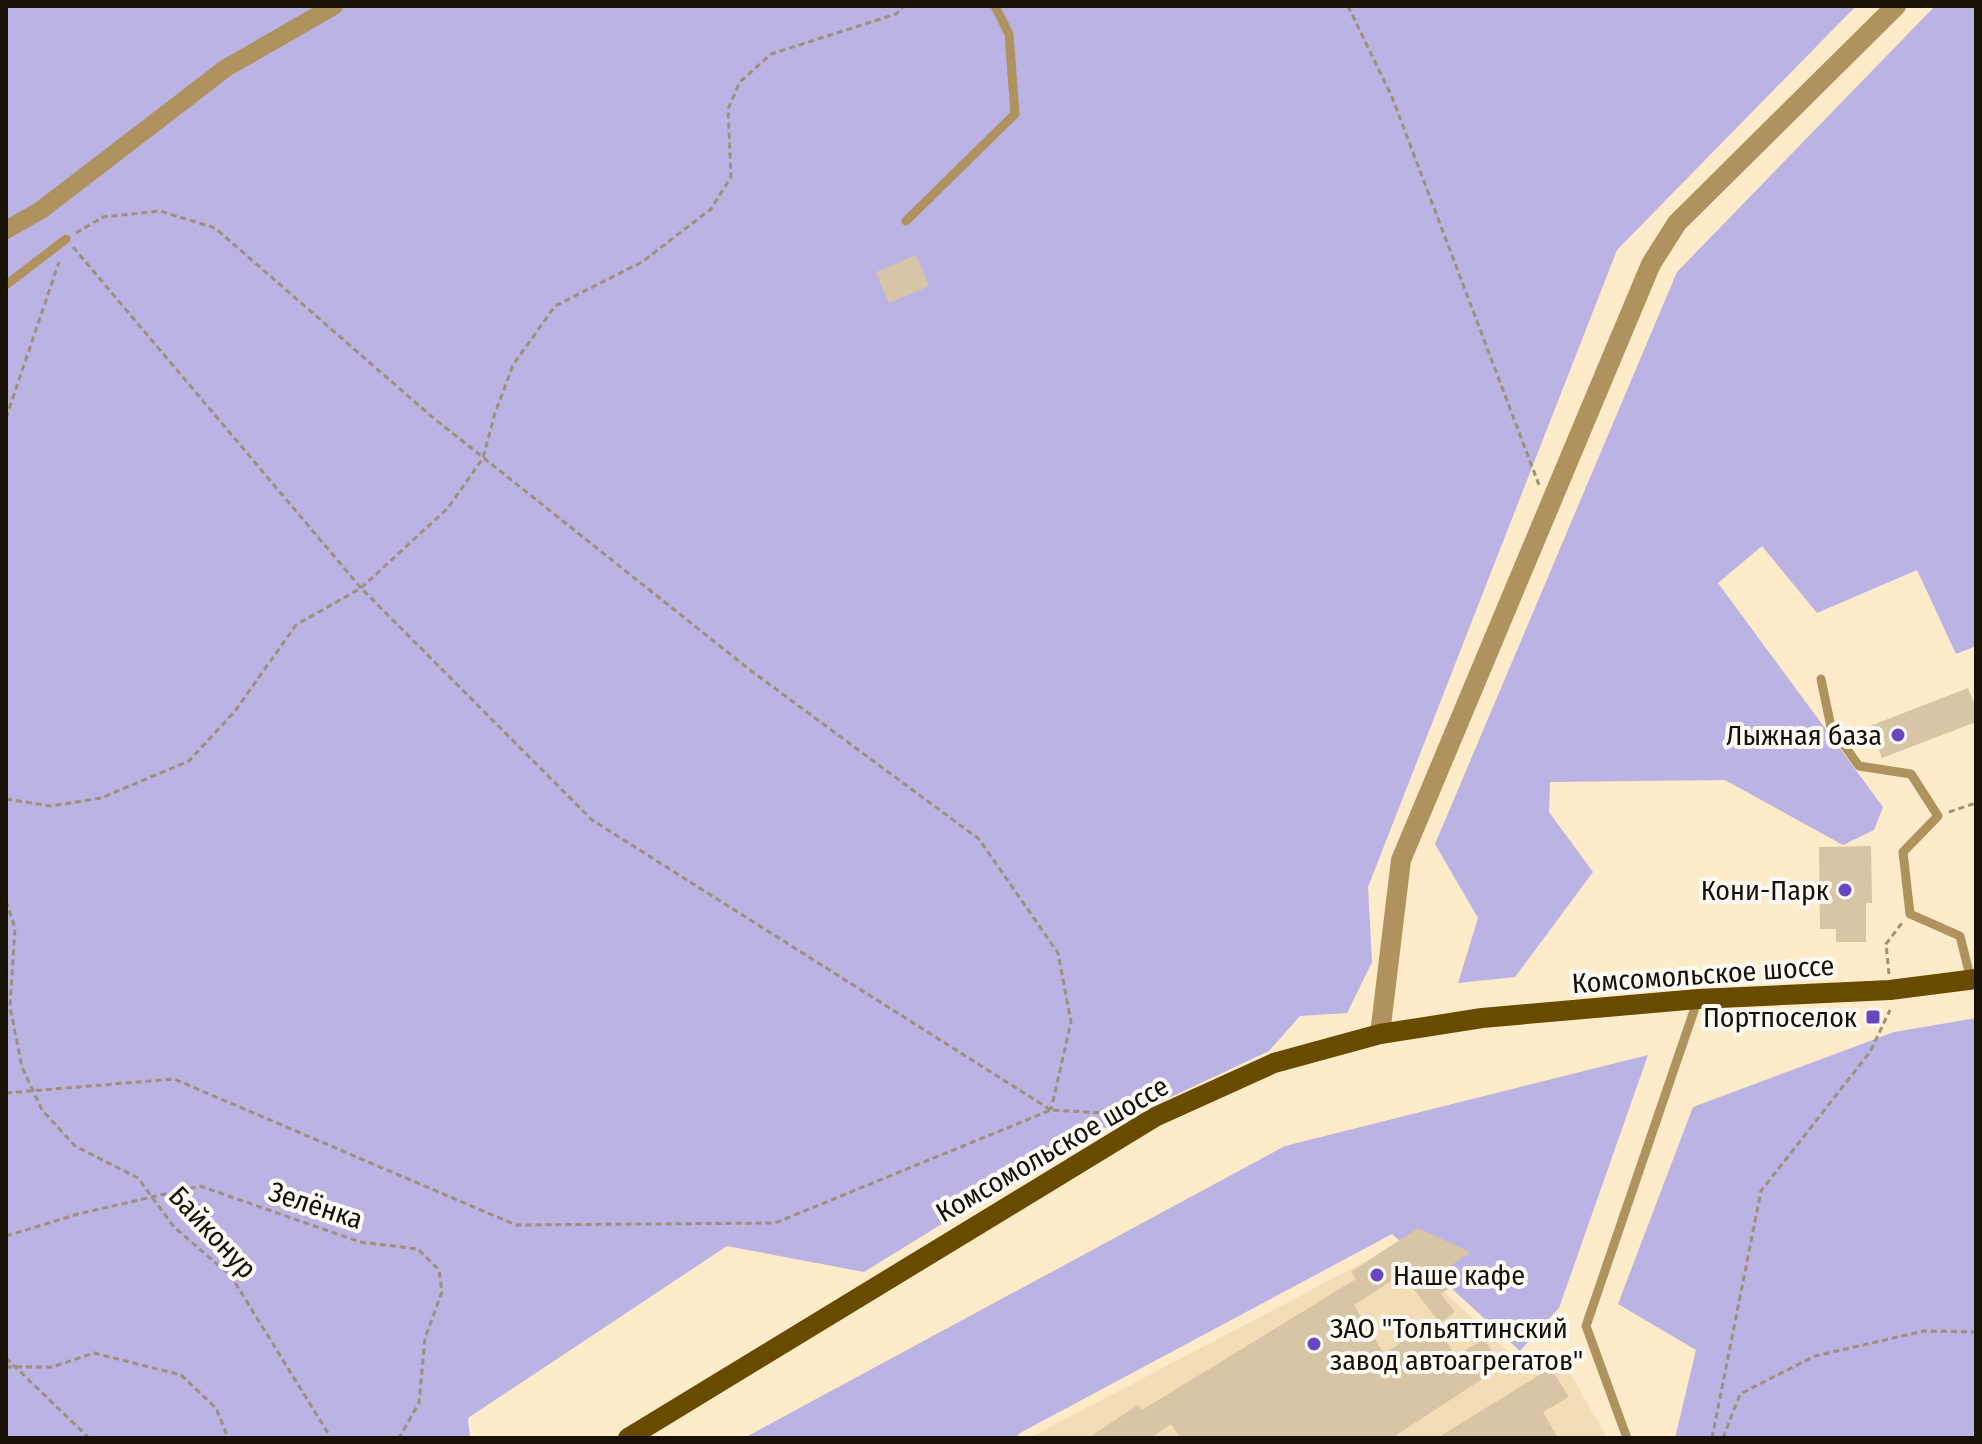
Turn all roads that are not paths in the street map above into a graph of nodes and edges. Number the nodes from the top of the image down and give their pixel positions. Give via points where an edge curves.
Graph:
1 (334, 6) edge
2 (995, 6) edge
3 (1896, 6) edge
4 (906, 221) dead end
5 (6, 230) edge
6 (66, 239) road end
7 (6, 285) edge
8 (1821, 679) dead end
9 (1974, 980) edge
10 (1698, 999) junction
11 (1380, 1034) junction
12 (628, 1438) edge
13 (1627, 1438) edge

1 - 5 street via 226,68 41,210
2 - 4 lane via 1009,34 1015,114
3 - 11 street via 1677,223 1651,264 1401,860
6 - 7 lane
8 - 9 lane via 1831,727 1859,766 1911,774 1938,816 1903,852 1910,914 1960,936
9 - 10 main road, Комсомольское шоссе via 1890,990
10 - 11 main road, Комсомольское шоссе via 1482,1018
10 - 13 lane via 1586,1326
11 - 12 main road, Комсомольское шоссе via 1274,1063 1155,1117

